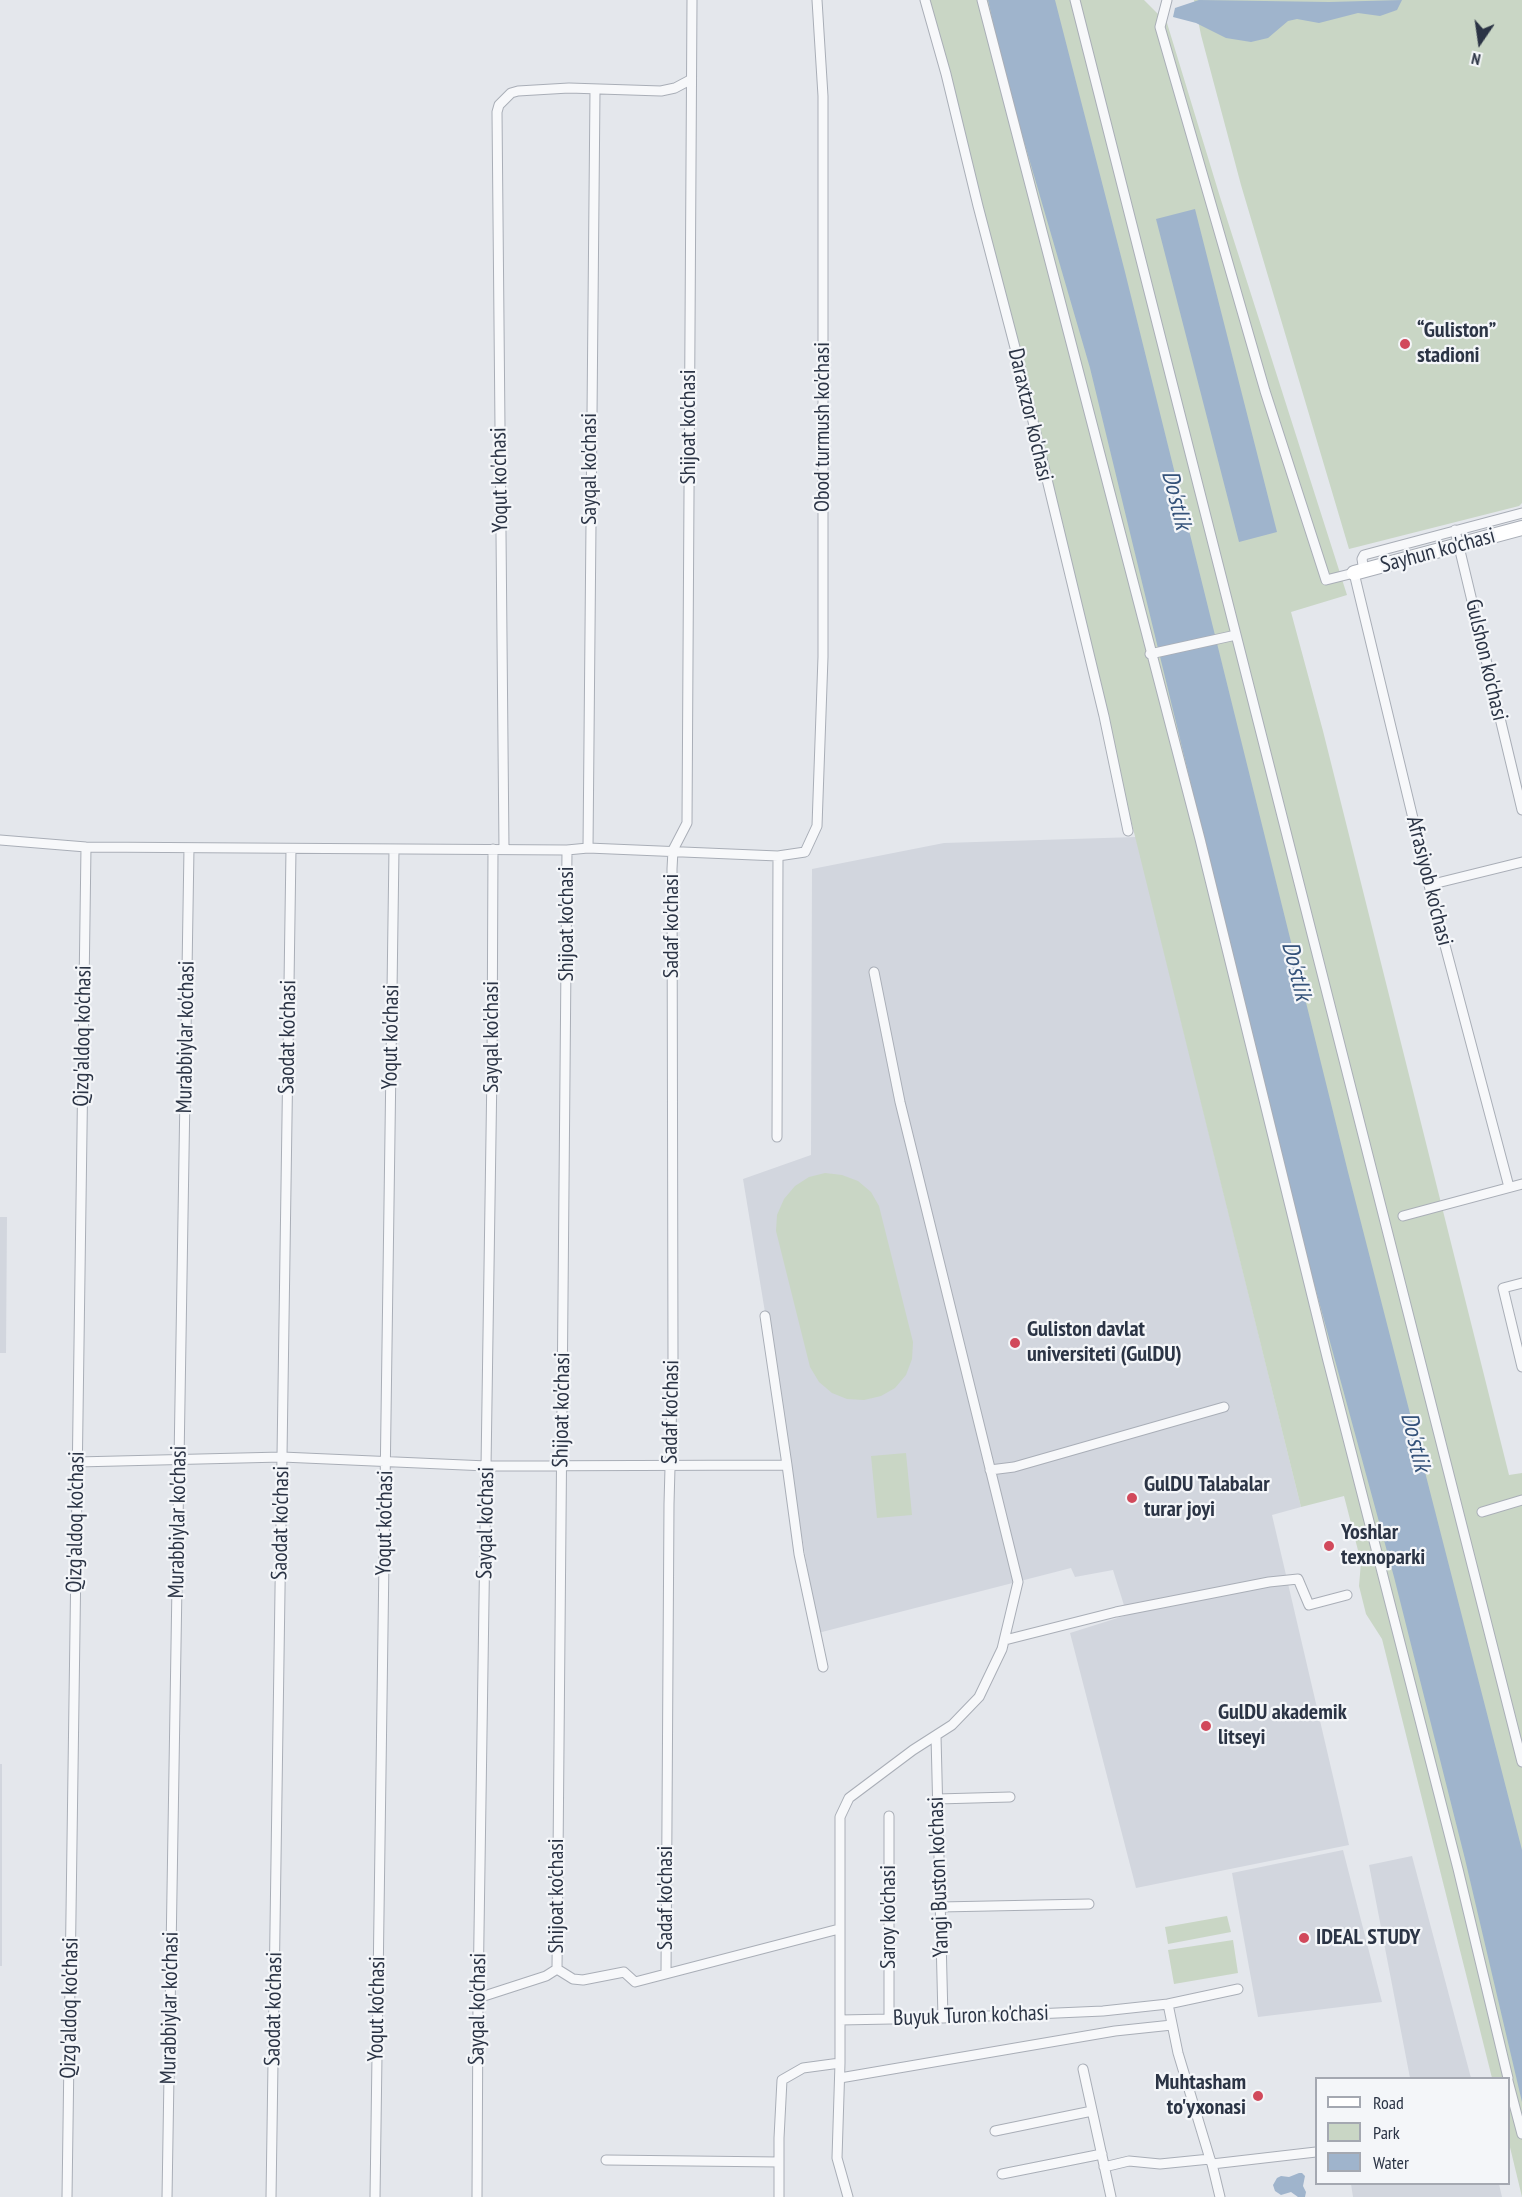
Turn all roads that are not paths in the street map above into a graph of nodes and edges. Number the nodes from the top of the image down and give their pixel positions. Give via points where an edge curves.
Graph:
1 (692, 0) edge
2 (817, 0) edge
3 (925, 0) edge
4 (982, 0) edge
5 (1075, 0) edge
6 (1167, 0) edge
7 (690, 80) junction
8 (595, 90) junction
9 (1522, 513) edge
10 (1522, 528) edge
11 (1455, 530) junction
12 (1459, 545) junction
13 (1359, 572) junction
14 (1236, 635) junction
15 (1150, 654) junction
16 (1522, 810) edge
17 (1128, 831) dead end
18 (0, 840) edge
19 (86, 847) junction
20 (189, 848) junction
21 (588, 848) junction
22 (291, 849) junction
23 (394, 849) junction
24 (493, 849) junction
25 (504, 849) junction
26 (567, 850) junction
27 (673, 850) junction
28 (778, 856) junction
29 (1522, 862) edge
30 (1429, 885) junction
31 (874, 972) dead end
32 (777, 1137) dead end
33 (1522, 1184) edge
34 (1509, 1187) junction
35 (1403, 1216) dead end
36 (1522, 1283) edge
37 (765, 1316) dead end
38 (1522, 1367) edge
39 (1224, 1407) dead end
40 (282, 1457) junction
41 (179, 1459) junction
42 (77, 1462) junction
43 (386, 1462) junction
44 (787, 1465) junction
45 (561, 1466) junction
46 (670, 1466) junction
47 (487, 1467) junction
48 (990, 1470) junction
49 (1522, 1500) edge
50 (1482, 1512) dead end
51 (1347, 1596) dead end
52 (1005, 1640) junction
53 (823, 1667) dead end
54 (936, 1736) junction
55 (1522, 1762) edge
56 (1010, 1797) dead end
57 (937, 1799) junction
58 (889, 1816) dead end
59 (1089, 1904) dead end
60 (940, 1907) junction
61 (839, 1929) junction
62 (557, 1969) junction
63 (666, 1973) junction
64 (1238, 1989) dead end
65 (478, 1998) junction
66 (1168, 2004) junction
67 (889, 2019) junction
68 (943, 2019) junction
69 (840, 2020) junction
70 (1172, 2025) junction
71 (840, 2063) junction
72 (1083, 2070) dead end
73 (1507, 2077) edge
74 (840, 2078) junction
75 (1510, 2088) edge
76 (1092, 2111) junction
77 (995, 2131) dead end
78 (1522, 2134) edge
79 (1315, 2152) edge
80 (1102, 2154) junction
81 (606, 2160) dead end
82 (779, 2162) junction
83 (1211, 2162) junction
84 (1104, 2167) junction
85 (1002, 2174) dead end
86 (67, 2197) edge
87 (167, 2197) edge
88 (271, 2197) edge
89 (375, 2197) edge
90 (477, 2197) edge
91 (780, 2197) edge
92 (848, 2197) edge
93 (1111, 2197) edge
94 (1220, 2197) edge

1 - 7 street, Shijoat ko'chasi
2 - 28 street, Obod turmush ko'chasi via 823,96 823,657 818,826 805,852
3 - 17 street, Daraxtzor ko'chasi via 1018,359
4 - 15 street
5 - 14 street
6 - 13 street via 1160,27 1266,391 1326,580
7 - 8 street via 661,91
7 - 27 street, Shijoat ko'chasi via 687,823
8 - 21 street, Sayqal ko'chasi
8 - 25 street, Yoqut ko'chasi via 518,91 511,93 497,112
9 - 11 street
10 - 12 street, Sayhun ko'chasi
11 - 12 street, Gulshon ko'chasi
11 - 13 street via 1364,555
12 - 13 street, Sayhun ko'chasi
12 - 16 street, Gulshon ko'chasi
13 - 30 street, Afrasiyob ko'chasi
14 - 15 street
14 - 55 street
15 - 73 street via 1200,839
18 - 19 street
19 - 20 street
19 - 42 street, Qizg'aldoq ko'chasi
20 - 22 street
20 - 41 street, Murabbiylar ko'chasi
21 - 26 street
21 - 27 street
22 - 23 street
22 - 40 street, Saodat ko'chasi
23 - 24 street
23 - 43 street, Yoqut ko'chasi
24 - 25 street
24 - 47 street, Sayqal ko'chasi
25 - 26 street
26 - 45 street, Shijoat ko'chasi
27 - 28 street
27 - 46 street, Sadaf ko'chasi
28 - 32 street
29 - 30 street
30 - 34 street, Afrasiyob ko'chasi
31 - 48 street via 900,1101
33 - 34 street
34 - 35 street
36 - 38 street via 1503,1288
37 - 44 street
39 - 48 street via 1014,1467
40 - 41 street
40 - 43 street
40 - 88 street, Saodat ko'chasi
41 - 42 street
41 - 87 street, Murabbiylar ko'chasi
42 - 86 street, Qizg'aldoq ko'chasi
43 - 47 street
43 - 89 street, Yoqut ko'chasi
44 - 46 street
44 - 53 street via 799,1554
45 - 46 street
45 - 47 street
45 - 62 street, Shijoat ko'chasi
46 - 63 street, Sadaf ko'chasi
47 - 65 street, Sayqal ko'chasi
48 - 52 street via 1018,1582
49 - 50 street
51 - 52 street via 1309,1605 1298,1579 1269,1582 1116,1612
52 - 54 street via 979,1697
54 - 57 street, Yangi Buston ko'chasi
54 - 61 street via 849,1798 840,1817
56 - 57 street
57 - 60 street, Yangi Buston ko'chasi
58 - 67 street, Saroy ko'chasi
59 - 60 street
60 - 68 street, Yangi Buston ko'chasi
61 - 63 street
61 - 69 street
62 - 63 street via 583,1980 624,1972 635,1982
62 - 65 street
64 - 66 street, Buyuk Turon ko'chasi
65 - 90 street, Sayqal ko'chasi
66 - 68 street, Buyuk Turon ko'chasi
66 - 70 street
67 - 68 street, Buyuk Turon ko'chasi
67 - 69 street, Buyuk Turon ko'chasi
69 - 71 street
70 - 74 street via 1115,2031
70 - 83 street
71 - 74 street
71 - 82 street via 803,2067 783,2080
72 - 76 street
74 - 92 street via 837,2158
75 - 78 street
76 - 77 street
76 - 80 street
79 - 83 street
80 - 84 street
80 - 85 street
81 - 82 street
82 - 91 street
83 - 84 street via 1129,2161
83 - 94 street
84 - 93 street

